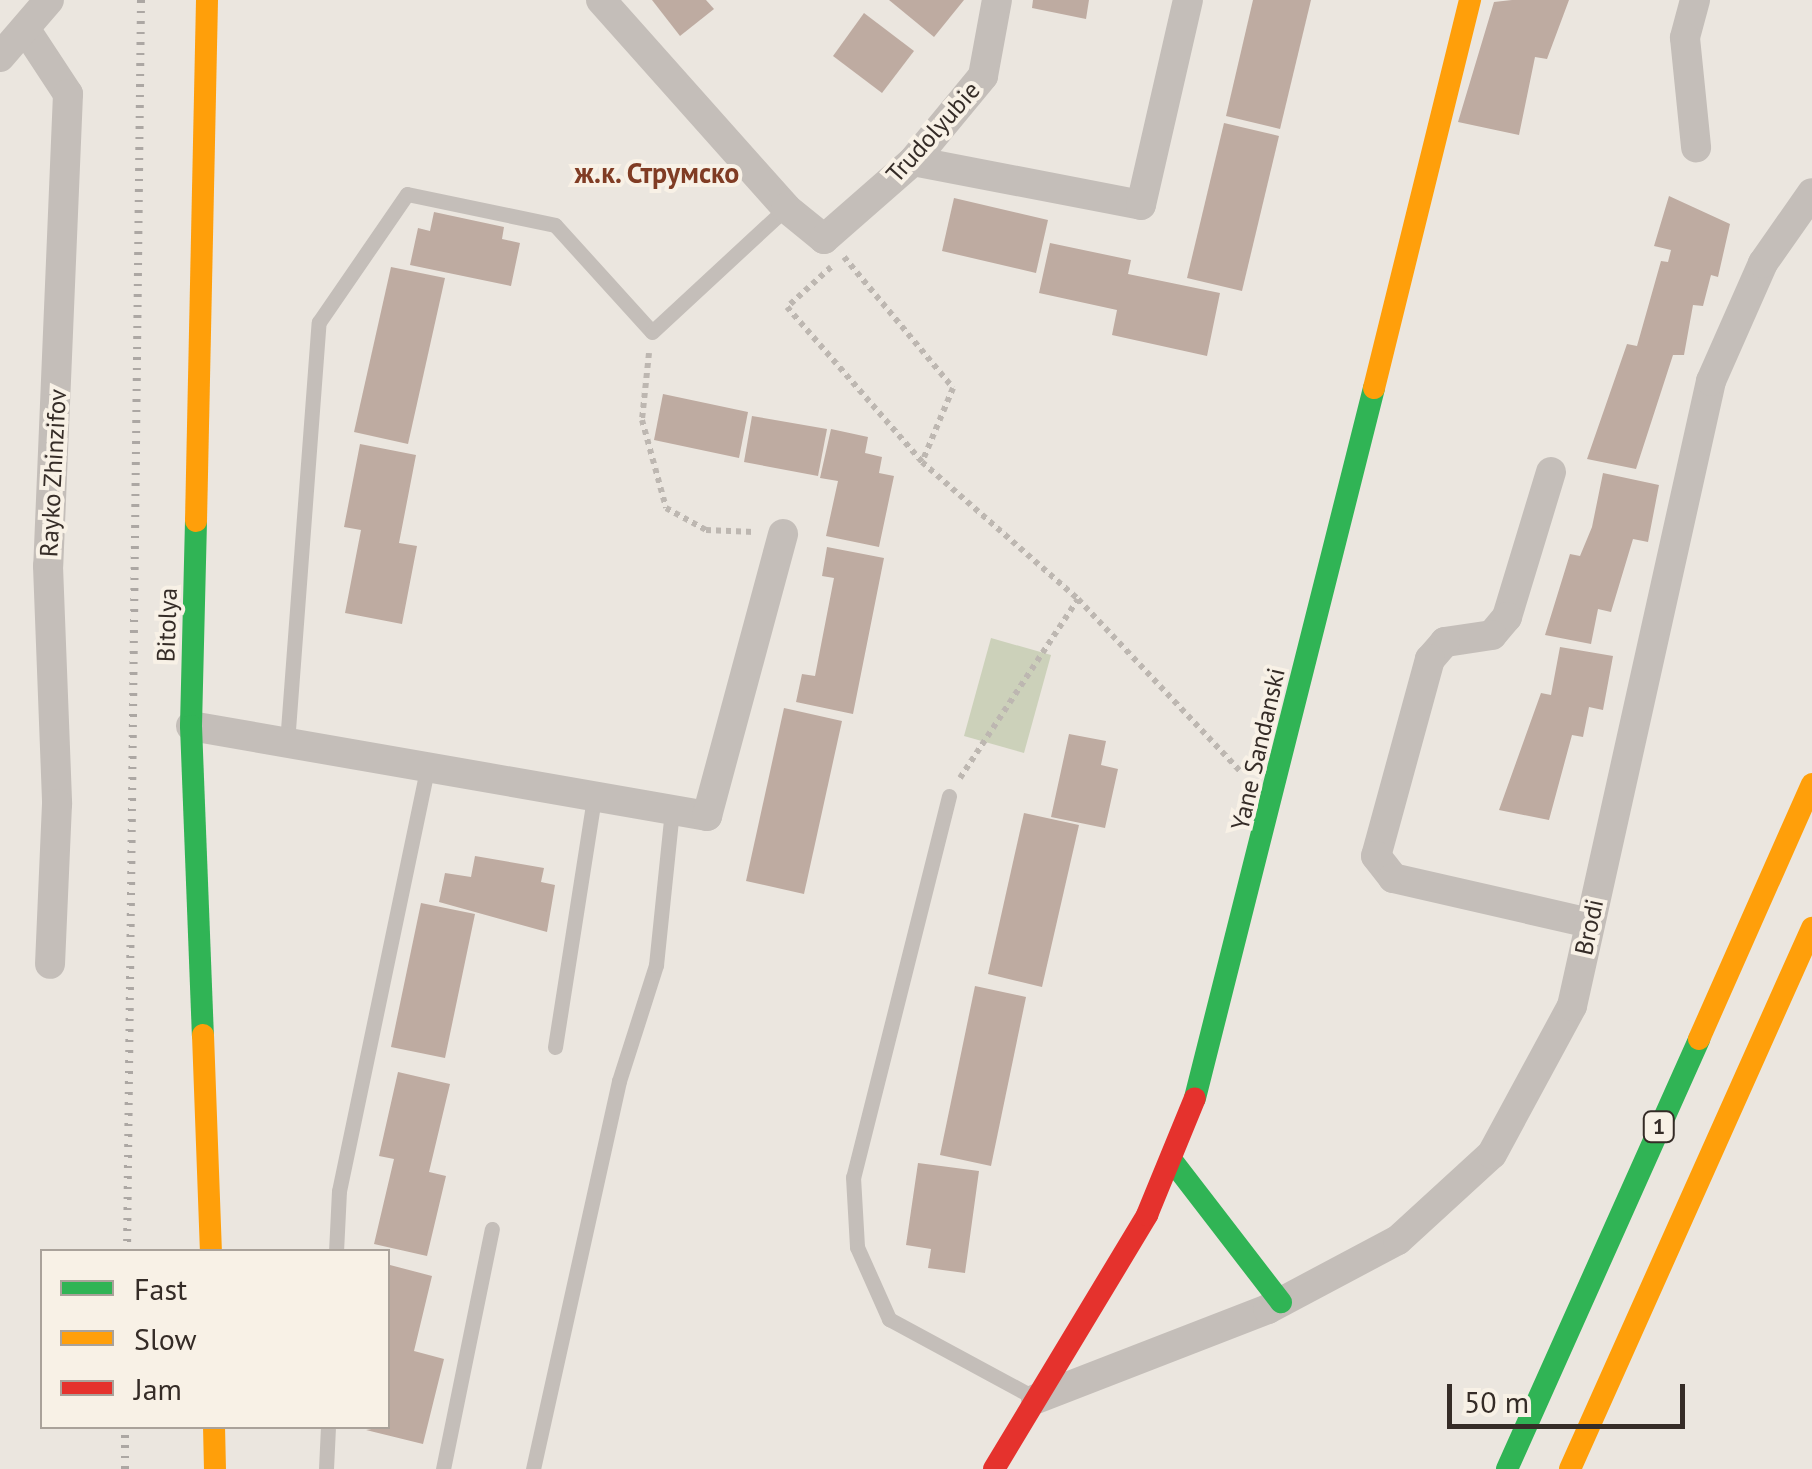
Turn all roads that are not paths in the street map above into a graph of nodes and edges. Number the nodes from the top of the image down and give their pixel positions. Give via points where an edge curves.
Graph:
1 (49, 0) edge
2 (207, 0) edge
3 (601, 0) edge
4 (997, 0) edge
5 (1188, 0) edge
6 (1470, 0) edge
7 (1694, 0) edge
8 (28, 34) junction
9 (0, 57) edge
10 (1696, 148) dead end
11 (913, 160) junction
12 (1812, 193) edge
13 (786, 208) junction
14 (1551, 472) dead end
15 (782, 534) road end
16 (191, 726) junction
17 (287, 742) junction
18 (426, 770) junction
19 (1812, 784) edge
20 (948, 796) road end
21 (594, 798) junction
22 (672, 811) junction
23 (1590, 923) junction
24 (1812, 928) edge
25 (50, 964) dead end
26 (555, 1047) dead end
27 (1173, 1162) junction
28 (492, 1229) dead end
29 (211, 1249) edge
30 (336, 1249) edge
31 (1282, 1302) junction
32 (1036, 1399) junction
33 (214, 1429) edge
34 (328, 1429) edge
35 (215, 1469) edge
36 (326, 1469) edge
37 (443, 1469) edge
38 (533, 1469) edge
39 (994, 1469) edge
40 (1507, 1469) edge
41 (1570, 1469) edge

1 - 8 street
2 - 16 street, Bitolya
3 - 13 street
4 - 11 street, Trudolyubie via 983,76
5 - 11 street via 1141,205
6 - 27 street, Yane Sandanski via 1273,807
7 - 10 street via 1685,38
8 - 9 street
8 - 25 street, Rayko Zhinzifov via 68,94 48,566 57,804
11 - 13 street, Trudolyubie via 834,247
12 - 23 street, Brodi via 1763,263 1711,381
13 - 17 lane via 652,332 555,225 407,194 318,322
14 - 23 street via 1507,617 1492,635 1445,642 1430,659 1376,856 1394,878
15 - 22 street via 707,816
16 - 17 street
16 - 29 street, Bitolya
17 - 18 street
18 - 21 street
18 - 30 lane via 339,1190
19 - 40 street, 1
20 - 32 lane via 854,1177 857,1248 888,1319
21 - 22 street
21 - 26 lane
22 - 38 lane via 656,965 619,1081
23 - 31 street, Brodi via 1572,1006 1492,1154 1398,1240
24 - 41 street, 1
27 - 31 street
27 - 32 street, Yane Sandanski
28 - 37 lane
31 - 32 street, Brodi
32 - 39 street, Yane Sandanski
33 - 35 street
34 - 36 lane

